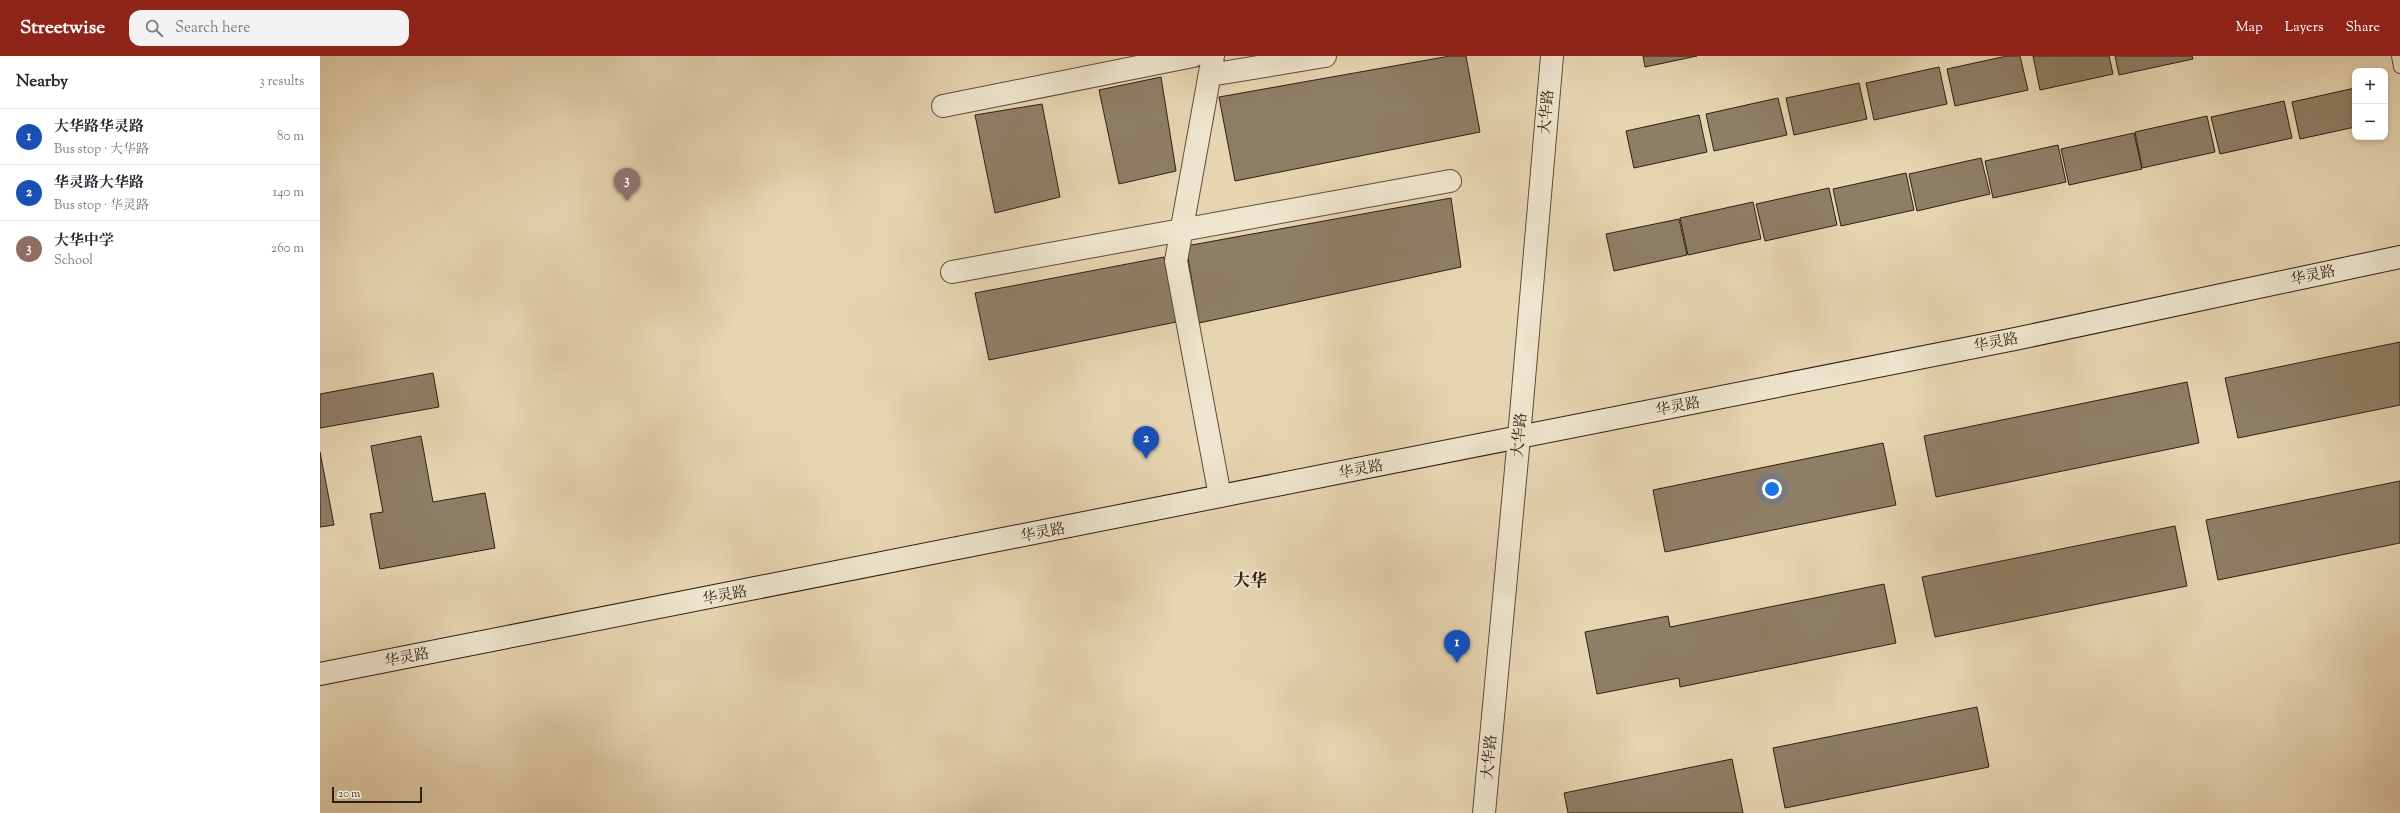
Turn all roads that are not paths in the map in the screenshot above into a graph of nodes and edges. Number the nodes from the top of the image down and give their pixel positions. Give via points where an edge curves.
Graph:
1 (1193, 56) edge
2 (1325, 56) edge
3 (1552, 56) edge
4 (2398, 56) edge
5 (1211, 66) edge
6 (2400, 67) edge
7 (943, 106) dead end
8 (1450, 181) dead end
9 (1182, 228) junction
10 (2400, 257) edge
11 (952, 272) dead end
12 (1519, 437) junction
13 (1220, 496) junction
14 (320, 674) edge
15 (1484, 813) edge

1 - 7 main road
2 - 5 main road
3 - 12 main road, 大华路
4 - 6 lane
5 - 9 main road
8 - 9 main road
9 - 11 main road
9 - 13 main road via 1176,261
10 - 12 main road, 华灵路 via 2007,340
12 - 13 main road, 华灵路
12 - 15 main road, 大华路
13 - 14 main road, 华灵路

